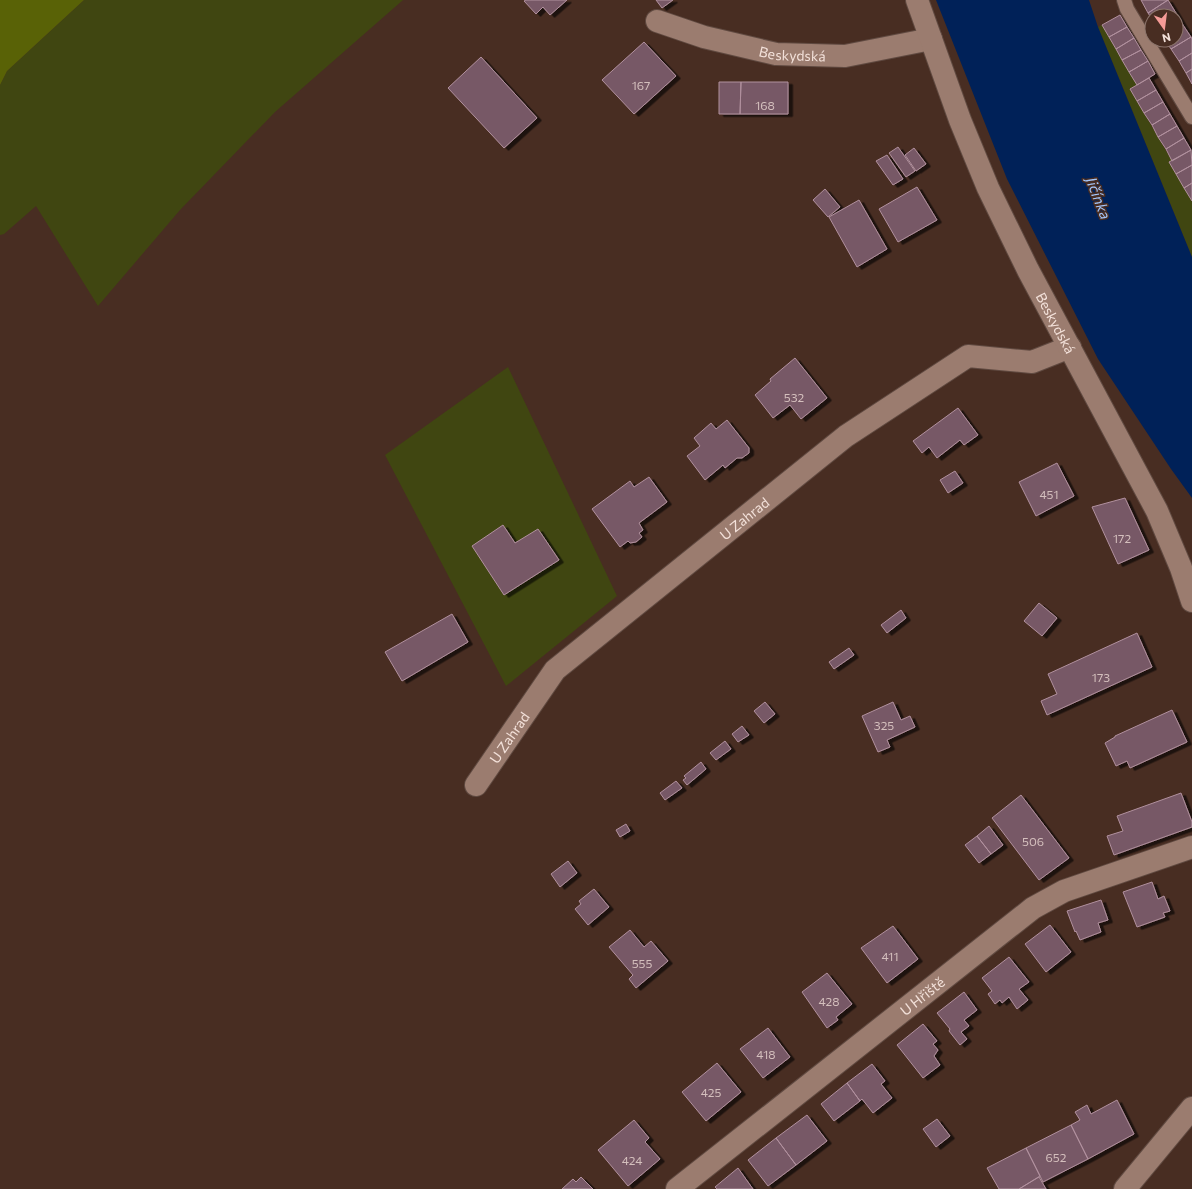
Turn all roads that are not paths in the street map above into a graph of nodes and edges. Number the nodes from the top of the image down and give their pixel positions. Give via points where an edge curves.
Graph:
1 (917, 0) edge
2 (1124, 0) edge
3 (657, 21) dead end
4 (931, 39) junction
5 (1192, 117) edge
6 (1070, 347) junction
7 (1192, 601) edge
8 (476, 785) dead end
9 (1192, 847) edge
10 (1192, 1108) edge
11 (677, 1189) edge
12 (1125, 1189) edge

1 - 4 street, Beskydská
2 - 5 lane
3 - 4 street, Beskydská via 704,37 776,54 845,56
4 - 6 street, Beskydská via 988,188 1028,270
6 - 7 street, Beskydská via 1157,511
6 - 8 street, U Zahrad via 1032,362 968,356 846,436 555,670
9 - 11 street, U Hřiště via 1064,891 1033,908
10 - 12 street

